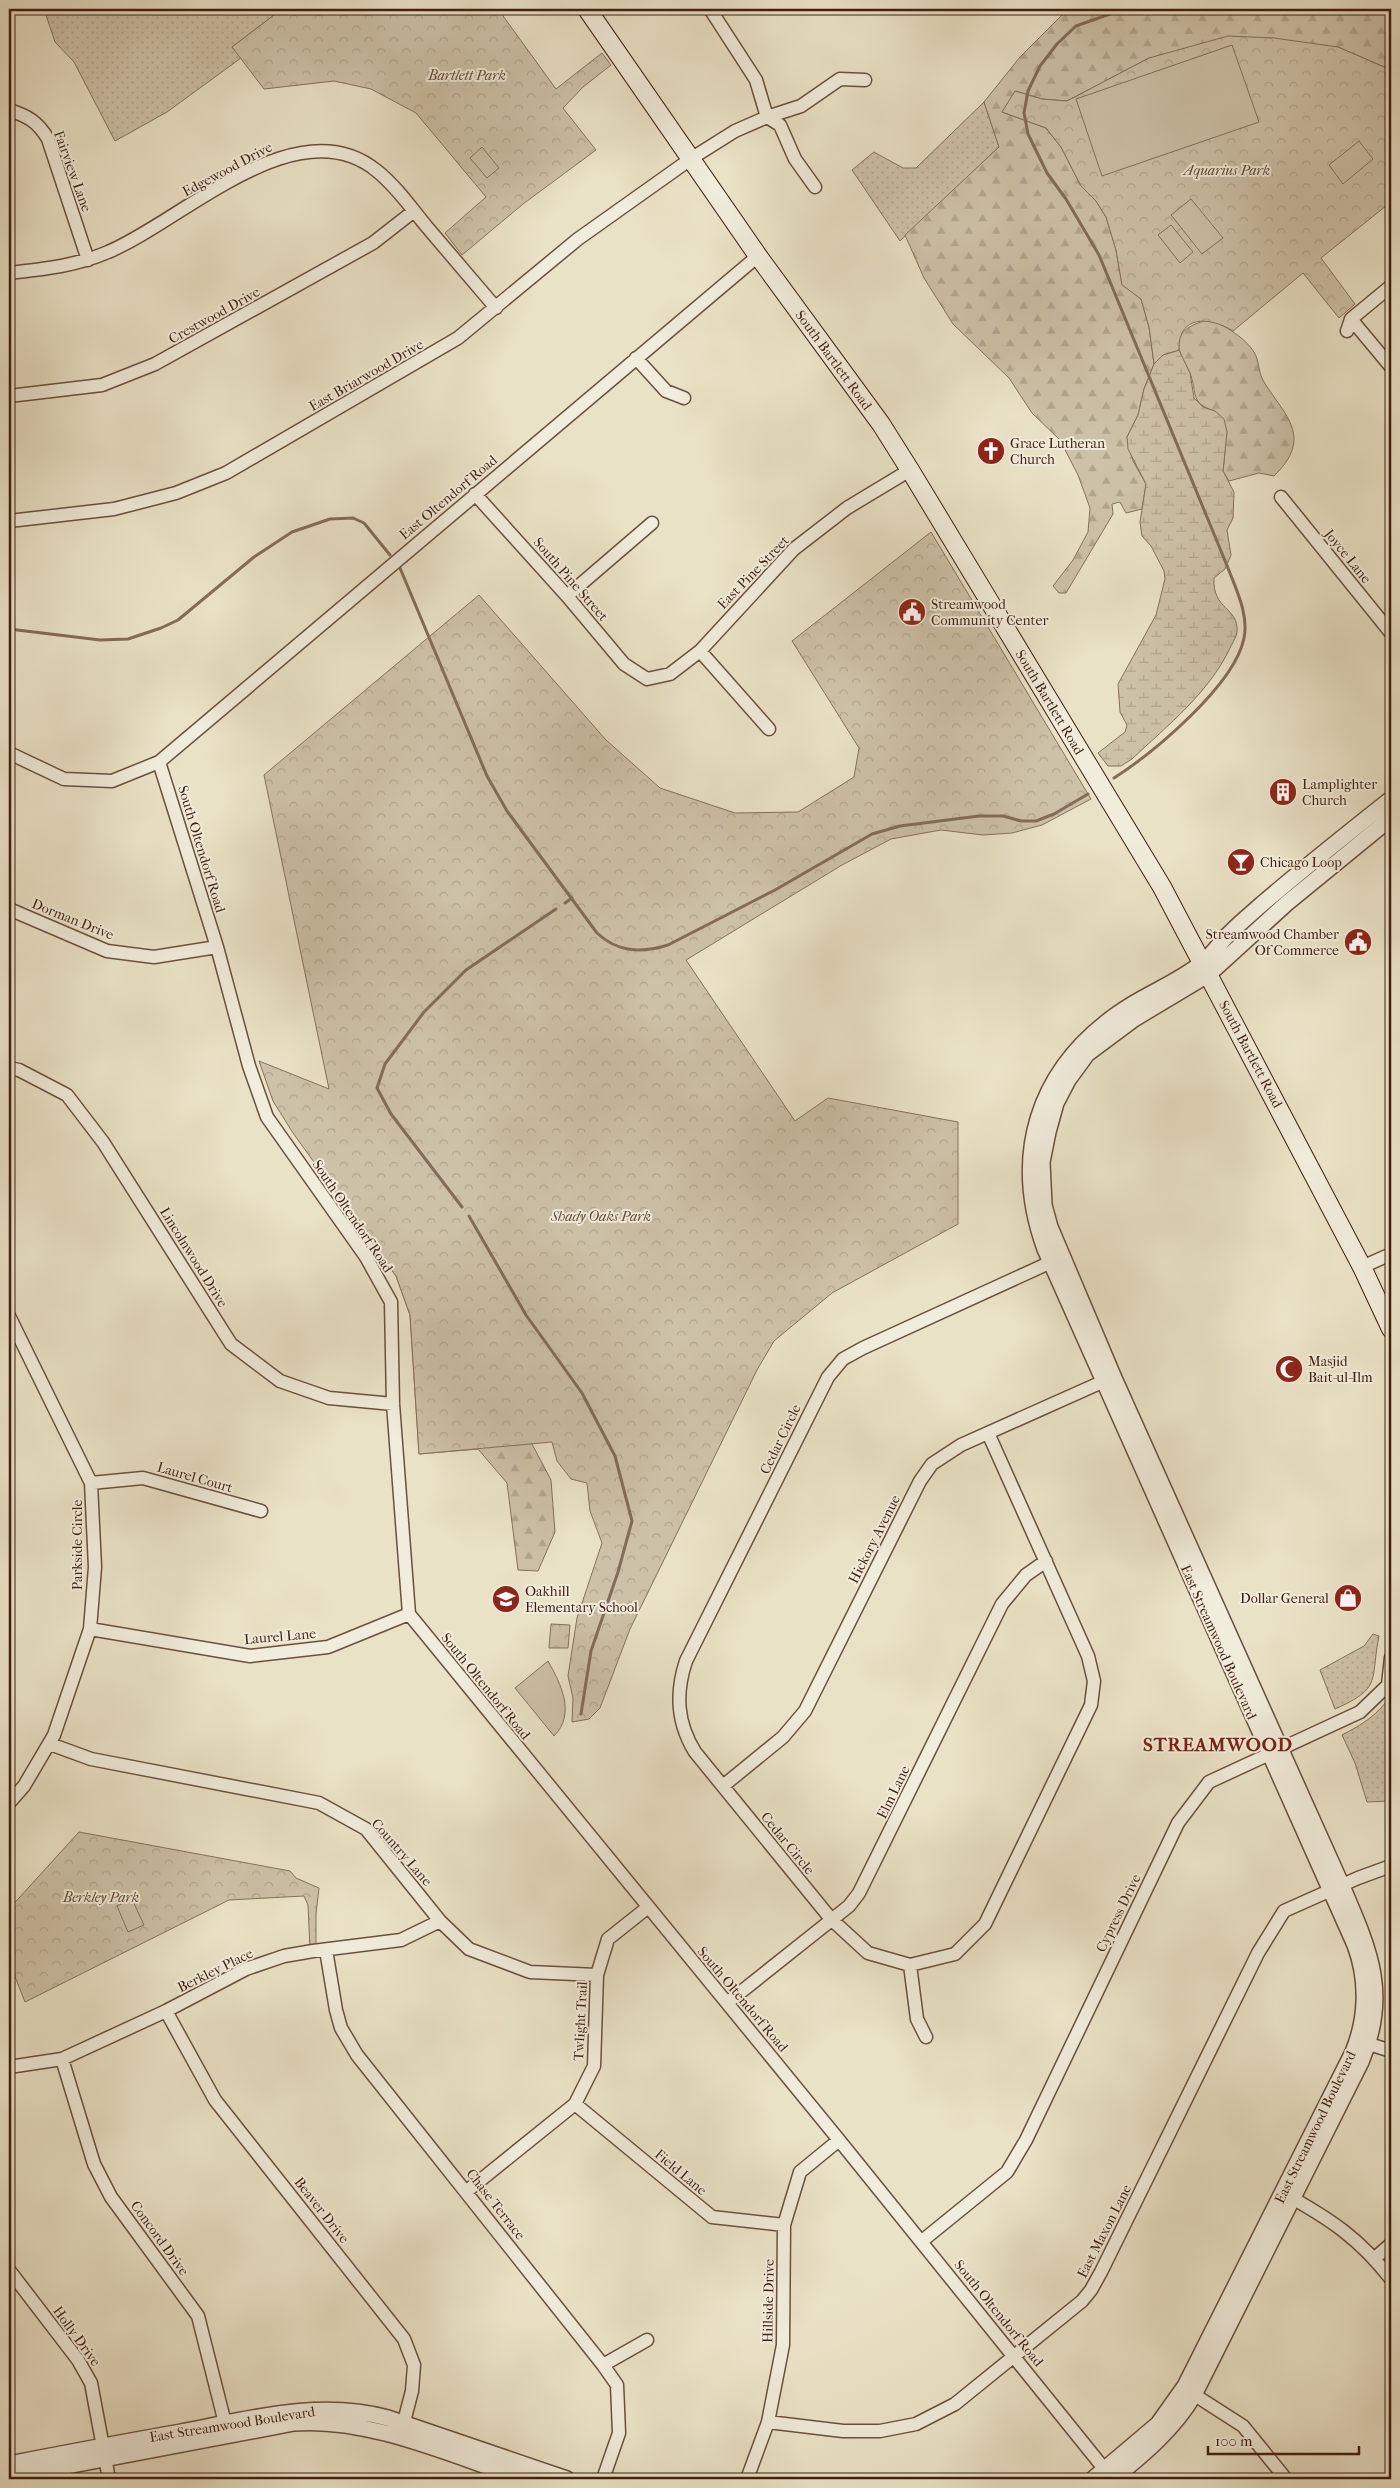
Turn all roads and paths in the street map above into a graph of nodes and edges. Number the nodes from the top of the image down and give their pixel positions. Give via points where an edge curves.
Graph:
1 (586, 9) edge
2 (712, 10) edge
3 (864, 80) dead end
4 (9, 110) edge
5 (767, 117) junction
6 (692, 158) junction
7 (815, 187) dead end
8 (414, 211) junction
9 (758, 256) junction
10 (88, 260) junction
11 (9, 273) edge
12 (1391, 286) edge
13 (496, 308) junction
14 (636, 358) junction
15 (1391, 367) edge
16 (9, 396) edge
17 (684, 398) dead end
18 (910, 470) junction
19 (475, 494) junction
20 (1281, 498) dead end
21 (9, 521) edge
22 (652, 523) dead end
23 (567, 596) junction
24 (1391, 633) edge
25 (700, 651) junction
26 (647, 680) joint
27 (768, 729) dead end
28 (9, 753) edge
29 (159, 762) junction
30 (1391, 799) edge
31 (1391, 818) edge
32 (9, 909) edge
33 (217, 947) junction
34 (1206, 968) junction
35 (9, 1068) edge
36 (1391, 1254) edge
37 (1056, 1260) junction
38 (1362, 1267) junction
39 (9, 1316) edge
40 (1391, 1329) edge
41 (1108, 1380) junction
42 (393, 1404) junction
43 (988, 1433) junction
44 (91, 1483) junction
45 (260, 1511) dead end
46 (1046, 1561) junction
47 (409, 1614) junction
48 (90, 1629) junction
49 (1391, 1657) edge
50 (50, 1744) junction
51 (1275, 1752) junction
52 (723, 1786) junction
53 (9, 1803) edge
54 (1391, 1866) edge
55 (1336, 1888) junction
56 (647, 1908) junction
57 (831, 1919) junction
58 (440, 1920) junction
59 (326, 1950) junction
60 (910, 1965) junction
61 (597, 1975) junction
62 (727, 2003) junction
63 (166, 2011) junction
64 (926, 2037) dead end
65 (1363, 2042) junction
66 (1391, 2051) edge
67 (62, 2059) junction
68 (9, 2067) edge
69 (575, 2104) junction
70 (839, 2140) junction
71 (467, 2191) junction
72 (1288, 2196) junction
73 (784, 2225) junction
74 (922, 2241) junction
75 (1391, 2244) edge
76 (1375, 2258) junction
77 (9, 2270) edge
78 (1391, 2279) edge
79 (647, 2340) dead end
80 (1014, 2355) junction
81 (604, 2365) junction
82 (1189, 2392) junction
83 (768, 2422) junction
84 (227, 2429) junction
85 (402, 2431) junction
86 (105, 2452) junction
87 (9, 2464) edge
88 (9, 2476) edge
89 (1110, 2476) edge
90 (110, 2479) edge
91 (524, 2479) edge
92 (567, 2479) edge
93 (603, 2479) edge
94 (747, 2479) edge
95 (1093, 2479) edge
96 (1286, 2479) edge

1 - 6 main road, South Bartlett Road
2 - 5 street via 756,80
3 - 5 street, East Briarwood Drive via 840,79 801,106
4 - 10 street, Fairview Lane via 28,116 48,139
5 - 6 street, East Briarwood Drive via 735,131
5 - 7 street via 780,125 795,158
6 - 9 main road, South Bartlett Road
6 - 13 street, East Briarwood Drive via 578,239
8 - 10 street, Edgewood Drive via 377,170 341,154 309,151 264,163 110,252
8 - 13 street, Edgewood Drive
8 - 16 street, Crestwood Drive via 374,243 155,364 102,384
9 - 14 street, East Oltendorf Road
9 - 18 main road, South Bartlett Road via 881,424
10 - 11 street, Edgewood Drive
12 - 15 street via 1349,325
13 - 21 street, East Briarwood Drive via 442,348 226,473 176,493 114,509
14 - 17 street via 666,391
14 - 19 street, East Oltendorf Road
18 - 25 street, East Pine Street via 848,508 794,548
18 - 34 main road, South Bartlett Road via 1162,886
19 - 23 street, South Pine Street
19 - 29 street, East Oltendorf Road
20 - 24 street, Joyce Lane
22 - 23 street
23 - 26 street, South Pine Street via 624,664
25 - 26 street, East Pine Street via 670,674
25 - 27 street
28 - 29 street, East Oltendorf Road via 64,779 112,781
29 - 33 street, South Oltendorf Road
30 - 34 street via 1231,932
31 - 34 street
32 - 33 street, Dorman Drive via 107,951 154,957
33 - 42 street, South Oltendorf Road via 249,1066 267,1117 366,1257 390,1302
34 - 37 street, East Streamwood Boulevard via 1121,1011 1073,1053 1053,1084 1034,1136 1029,1179 1038,1228
34 - 38 main road, South Bartlett Road
35 - 42 street, Lincolnwood Drive via 67,1095 103,1142 231,1344 280,1381 329,1398
36 - 38 street
37 - 41 street, East Streamwood Boulevard
37 - 52 street, Cedar Circle via 862,1348 843,1359 828,1377 682,1672 678,1705 685,1734 695,1752
38 - 40 main road, South Bartlett Road
39 - 44 street, Parkside Circle
41 - 43 street, Hickory Avenue
41 - 51 street, East Streamwood Boulevard
42 - 47 street, South Oltendorf Road
43 - 46 street, Cedar Circle
43 - 52 street, Hickory Avenue via 945,1453 925,1473 804,1711 783,1737
44 - 45 street, Laurel Court via 143,1478
44 - 48 street, Parkside Circle via 95,1567
46 - 57 street, Elm Lane via 1026,1575 1002,1604 859,1893 849,1906
46 - 60 street, Cedar Circle via 1088,1656 1094,1681 1091,1705 985,1924 955,1954
47 - 48 street, Laurel Lane via 328,1646 250,1656
47 - 56 street, South Oltendorf Road
48 - 50 street, Parkside Circle
49 - 51 street, Cypress Drive via 1388,1685 1360,1712
50 - 53 street, Parkside Circle via 24,1786
50 - 58 street, Country Lane via 92,1759 319,1803 366,1829
51 - 55 street, East Streamwood Boulevard
51 - 74 street, Cypress Drive via 1210,1782 1178,1823 1026,2140 1007,2172
52 - 57 street, Cedar Circle
54 - 55 street, East Maxon Lane
55 - 65 street, East Streamwood Boulevard via 1366,1943 1373,1969 1375,1995
55 - 80 street, East Maxon Lane via 1284,1911 1258,1953 1091,2290 1066,2315
56 - 61 street, Twlight Trail via 608,1939
56 - 62 street, South Oltendorf Road
57 - 60 street, Cedar Circle via 868,1954
57 - 62 street, Elm Lane
58 - 59 street, Berkley Place via 401,1940
58 - 61 street, Country Lane via 469,1950 530,1972
59 - 63 street, Berkley Place via 284,1956 246,1969
59 - 71 street, Chase Terrace via 336,2010 349,2043
60 - 64 street via 917,2019
61 - 69 street, Twlight Trail via 594,2066
62 - 70 street, South Oltendorf Road
63 - 67 street, Berkley Place
63 - 85 street, Beaver Drive via 215,2100 404,2339 414,2365 412,2390
65 - 66 street
65 - 72 street, East Streamwood Boulevard via 1361,2062
67 - 68 street, Berkley Place
67 - 84 street, Concord Drive via 94,2164 111,2198 198,2316
69 - 71 street, Twlight Trail
69 - 73 street, Field Lane via 712,2217
70 - 73 street, Hillside Drive via 800,2172
70 - 74 street, South Oltendorf Road
71 - 81 street, Chase Terrace
72 - 76 street via 1339,2225
72 - 82 street, East Streamwood Boulevard
73 - 83 street, Hillside Drive via 783,2345
74 - 80 street, South Oltendorf Road
75 - 76 street
76 - 78 street
77 - 86 street, Holly Drive via 78,2360 91,2383
79 - 81 street
80 - 83 street, East Maxon Lane via 955,2404 916,2424 880,2431 843,2431
80 - 89 street, South Oltendorf Road
81 - 93 street, Chase Terrace via 617,2385 619,2433
82 - 89 street, East Streamwood Boulevard via 1182,2413 1164,2434
82 - 96 street via 1243,2426
83 - 94 street, Hillside Drive
84 - 85 street, East Streamwood Boulevard via 317,2422
84 - 86 street, East Streamwood Boulevard
85 - 91 street, East Streamwood Boulevard
85 - 92 street, East Streamwood Boulevard
86 - 87 street, East Streamwood Boulevard
86 - 88 street, East Streamwood Boulevard
86 - 90 street, Holly Drive
89 - 95 street, East Streamwood Boulevard

